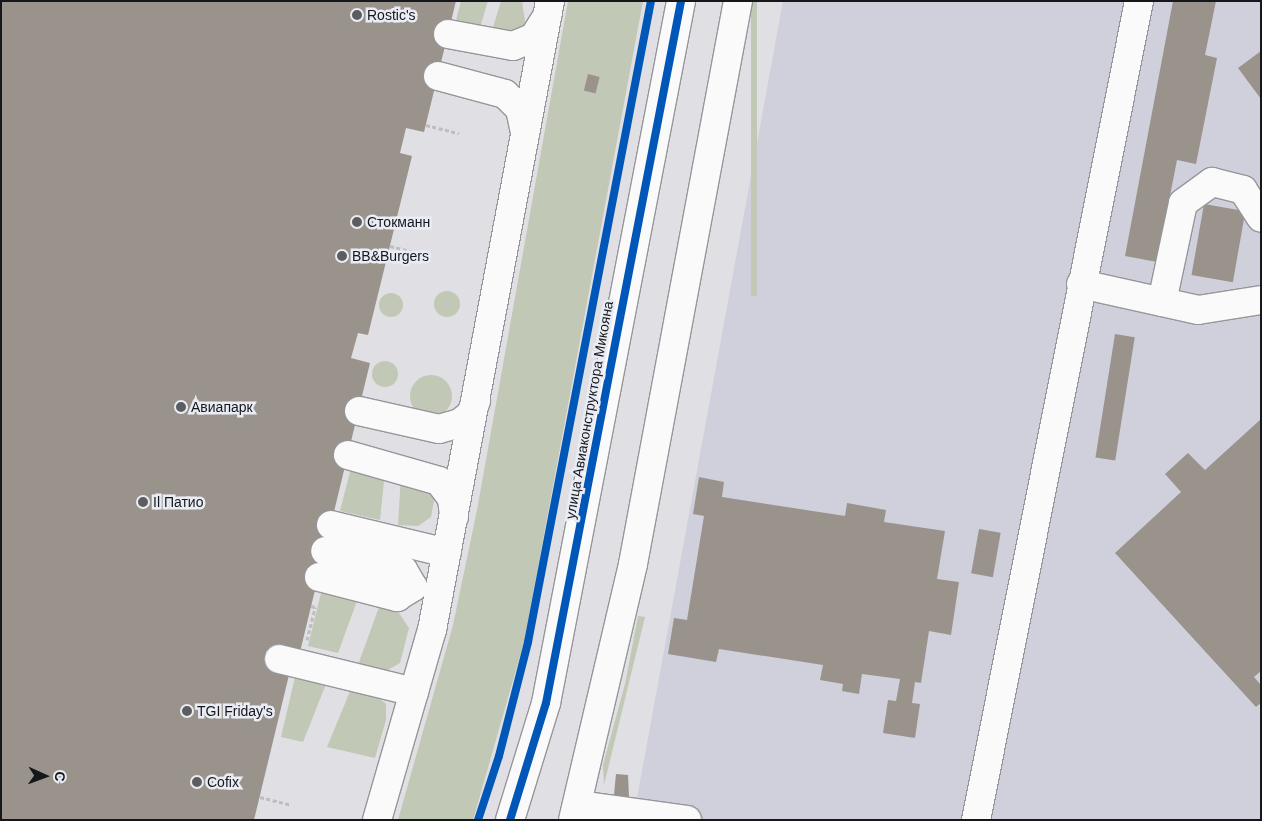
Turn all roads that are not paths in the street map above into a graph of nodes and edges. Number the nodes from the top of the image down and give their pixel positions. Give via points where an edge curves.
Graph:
1 (681, 1) edge
2 (738, 1) edge
3 (1139, 1) edge
4 (547, 17) edge
5 (527, 125) junction
6 (1261, 218) edge
7 (1081, 284) junction
8 (1261, 300) edge
9 (1162, 302) junction
10 (474, 410) junction
11 (456, 512) junction
12 (331, 525) dead end
13 (325, 551) dead end
14 (447, 553) junction
15 (319, 577) dead end
16 (413, 587) junction
17 (439, 593) junction
18 (279, 659) dead end
19 (414, 692) junction
20 (576, 812) edge
21 (377, 820) edge
22 (510, 820) edge
23 (687, 820) edge
24 (976, 820) edge

1 - 22 street, улица Авиаконструктора Микояна via 548,693
2 - 20 street via 633,564
3 - 7 street
4 - 5 street
4 - 5 street via 534,37 513,46 496,45 443,55 512,80 527,96
5 - 10 street
6 - 9 street via 1243,190 1212,182 1183,203
7 - 9 street
7 - 24 street
8 - 9 street via 1198,310
10 - 11 street
10 - 11 street via 460,423 439,429 353,433 441,463 457,482
11 - 14 street
12 - 14 street
13 - 16 street via 403,570
14 - 17 street
15 - 16 street via 397,596
16 - 17 street
17 - 19 street
18 - 19 street
19 - 21 street
20 - 23 street

